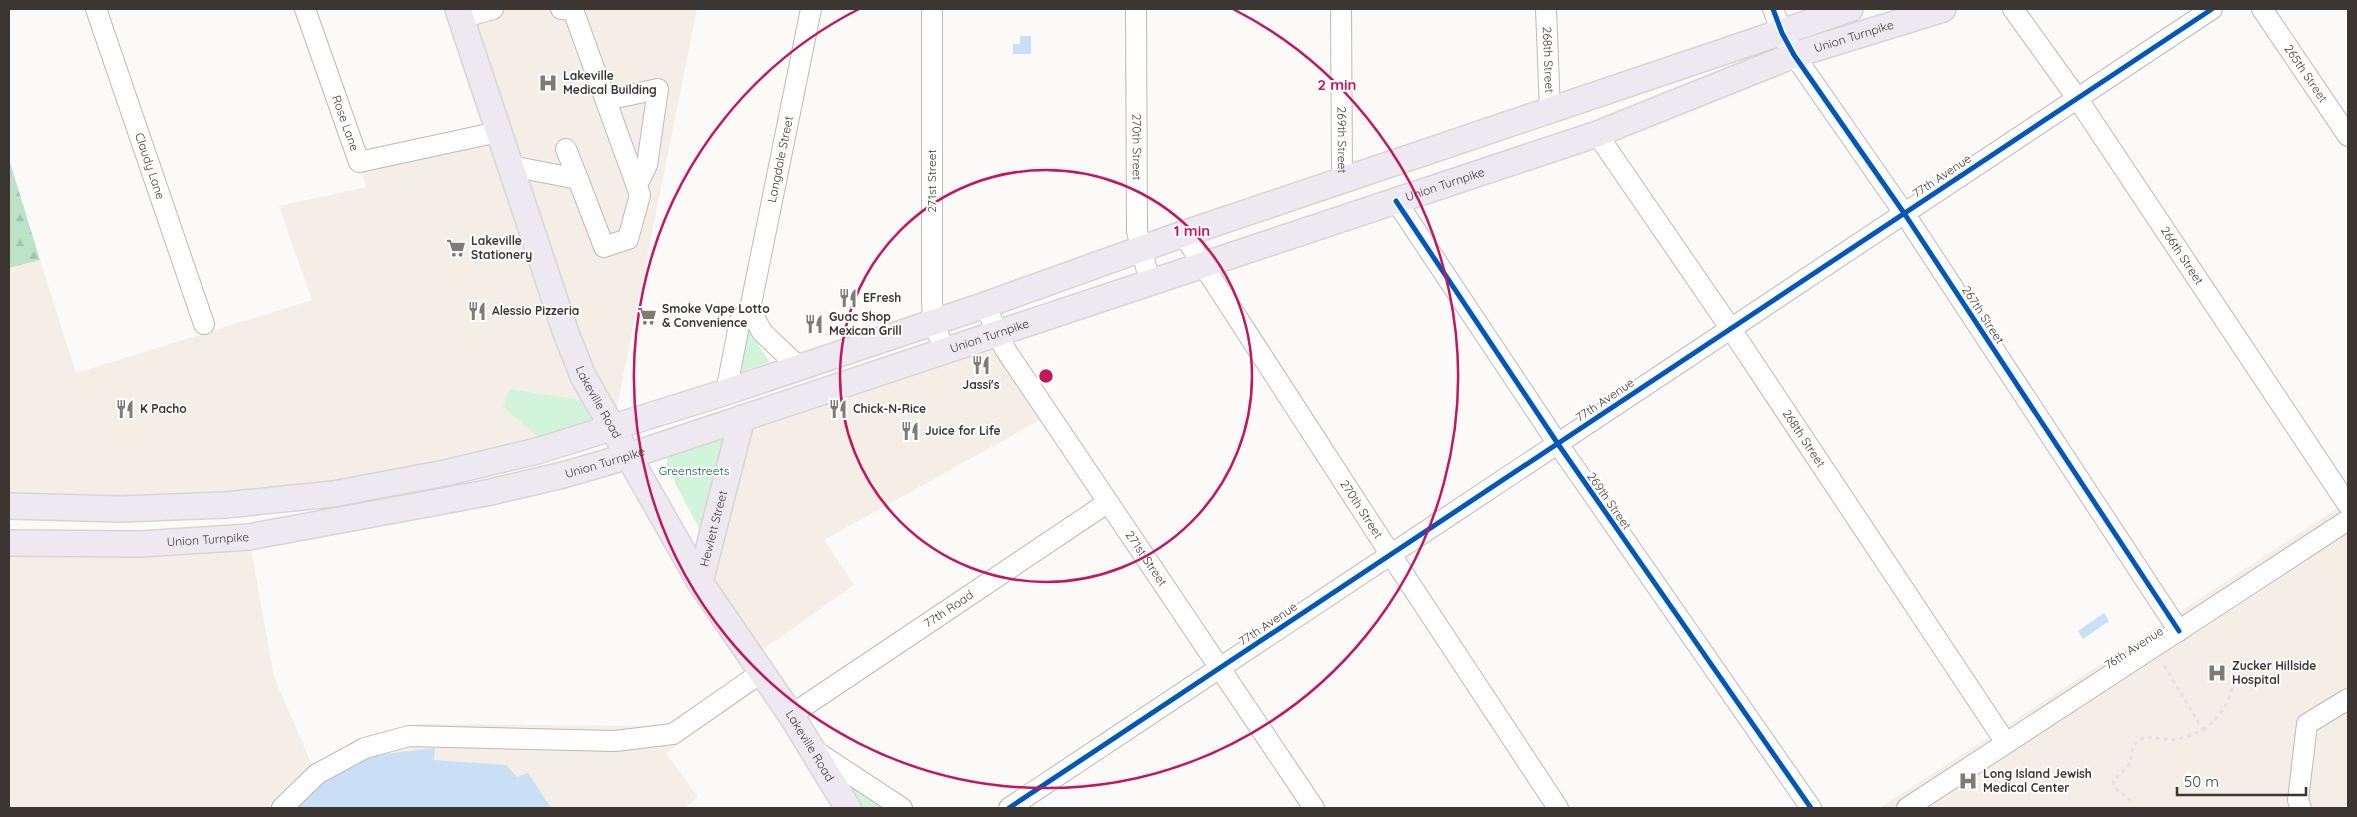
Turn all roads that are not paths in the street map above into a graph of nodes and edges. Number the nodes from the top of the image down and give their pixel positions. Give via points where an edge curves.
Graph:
1 (96, 9) edge
2 (305, 9) edge
3 (493, 9) edge
4 (561, 9) edge
5 (811, 9) edge
6 (932, 9) edge
7 (1136, 9) edge
8 (1341, 9) edge
9 (1546, 9) edge
10 (1773, 9) edge
11 (1850, 9) edge
12 (1943, 9) edge
13 (2013, 9) edge
14 (2212, 9) edge
15 (2262, 9) edge
16 (459, 13) edge
17 (1782, 33) junction
18 (1794, 55) junction
19 (2077, 98) junction
20 (606, 100) junction
21 (1550, 111) junction
22 (498, 132) junction
23 (1597, 134) junction
24 (2348, 136) edge
25 (566, 149) dead end
26 (511, 166) junction
27 (578, 178) junction
28 (1342, 181) junction
29 (636, 185) junction
30 (1396, 201) junction
31 (1904, 214) junction
32 (1184, 234) junction
33 (1140, 249) junction
34 (1203, 266) junction
35 (1150, 283) junction
36 (985, 305) junction
37 (750, 309) junction
38 (933, 322) junction
39 (204, 324) dead end
40 (1731, 329) junction
41 (996, 334) junction
42 (945, 351) junction
43 (799, 367) junction
44 (726, 392) junction
45 (742, 418) junction
46 (613, 427) junction
47 (1558, 444) junction
48 (629, 456) junction
49 (1108, 503) junction
50 (2348, 505) edge
51 (9, 506) edge
52 (2348, 520) edge
53 (9, 543) edge
54 (1391, 555) junction
55 (700, 582) junction
56 (2179, 631) junction
57 (1220, 668) junction
58 (762, 672) junction
59 (2348, 699) edge
60 (791, 715) junction
61 (2006, 743) junction
62 (813, 749) junction
63 (282, 808) edge
64 (848, 808) edge
65 (902, 808) edge
66 (1009, 808) edge
67 (1314, 808) edge
68 (1558, 808) edge
69 (1810, 808) edge
70 (1907, 808) edge
71 (2300, 808) edge

1 - 39 street, Claudy Lane
2 - 22 street, Rose Lane via 359,162
3 - 16 street
4 - 20 street via 573,10
5 - 37 street, Langdale Street
6 - 38 street, 271st Street
7 - 33 street, 270th Street via 1137,224
8 - 28 street, 269th Street
9 - 21 street, 268th Street
10 - 17 street, 267th Street
11 - 17 main road
12 - 18 main road, Union Turnpike
13 - 19 street, 266th Street
14 - 19 street, 77th Avenue
15 - 24 street, 265th Street
16 - 22 main road, Lakeville Road
17 - 18 street, 267th Street
17 - 21 main road
18 - 23 main road, Union Turnpike
18 - 31 street, 267th Street
19 - 31 street, 77th Avenue
19 - 50 street, 266th Street
20 - 29 street
20 - 29 street via 658,89 647,164
21 - 28 main road
22 - 26 main road, Lakeville Road
23 - 30 main road, Union Turnpike
23 - 40 street, 268th Street
25 - 27 street
26 - 27 street
26 - 46 main road, Lakeville Road via 571,346 583,376
27 - 29 street via 604,247 628,239 640,195
28 - 32 main road
30 - 34 main road, Union Turnpike
30 - 47 street, 269th Street
31 - 40 street, 77th Avenue
31 - 56 street, 267th Street
32 - 33 main road
32 - 34 street, 270th Street
33 - 35 street, 270th Street
33 - 36 main road
34 - 35 main road, Union Turnpike
34 - 54 street, 270th Street
35 - 41 main road, Union Turnpike
36 - 38 main road
36 - 41 street, 271st Street
37 - 43 street via 762,332
37 - 44 street, Langdale Street via 740,320
38 - 42 street, 271st Street
38 - 43 main road
40 - 47 street, 77th Avenue
40 - 61 street, 268th Street
41 - 42 main road, Union Turnpike
41 - 49 street, 271st Street
42 - 45 main road, Union Turnpike
43 - 44 main road
44 - 46 main road
45 - 48 main road, Union Turnpike
45 - 55 main road, Hewlett Street
46 - 48 main road, Lakeville Road
46 - 51 main road via 537,451 445,473 333,494 225,505 121,510
47 - 54 street, 77th Avenue
47 - 69 street, 269th Street
48 - 53 main road, Union Turnpike via 486,493 249,537 141,544
48 - 55 main road, Lakeville Road
49 - 57 street, 271st Street
49 - 60 street, 77th Road
52 - 56 street, 76th Avenue
54 - 57 street, 77th Avenue
54 - 68 street, 270th Street
55 - 58 main road, Lakeville Road
56 - 61 street, 76th Avenue
57 - 66 street, 77th Avenue
57 - 67 street, 271st Street
58 - 60 main road, Lakeville Road
58 - 63 street via 673,734 615,741 409,736 365,748 317,774
59 - 71 street via 2307,724 2298,800
60 - 62 main road, Lakeville Road
61 - 70 street, 76th Avenue
62 - 64 main road, Lakeville Road
62 - 65 street

